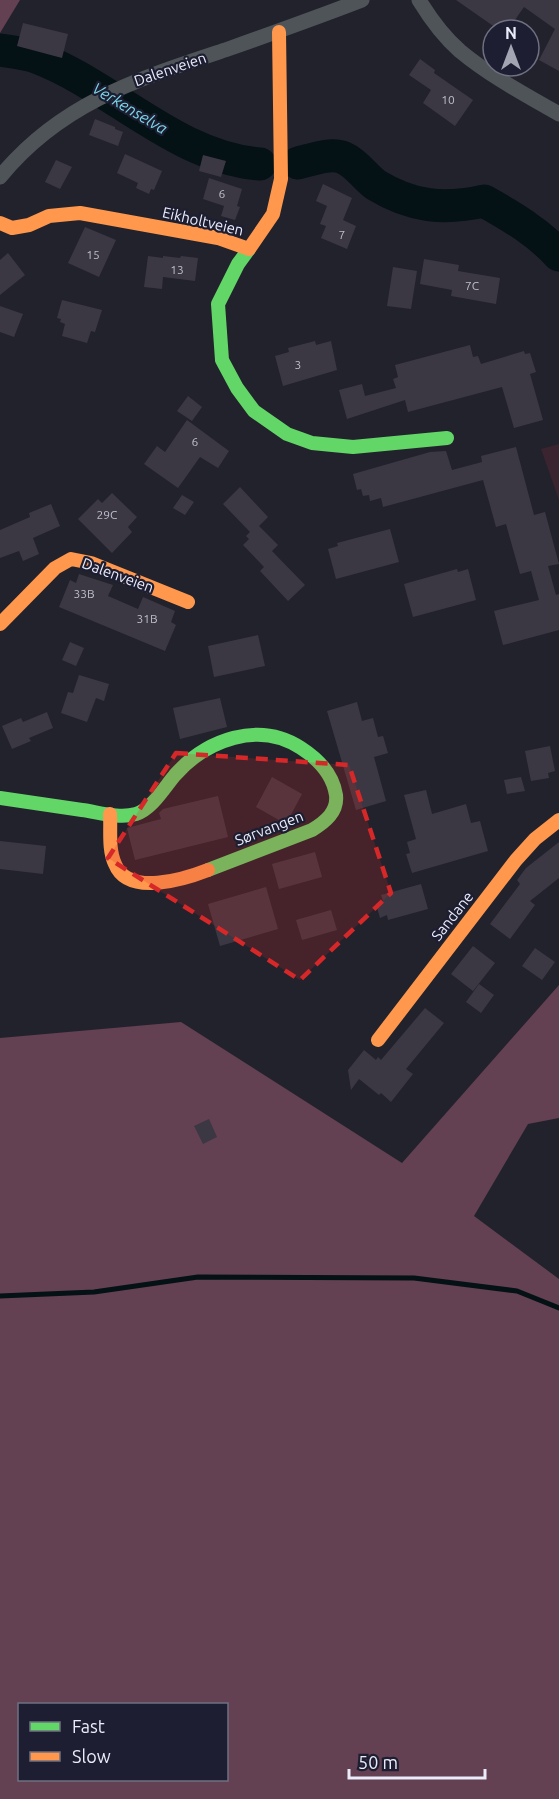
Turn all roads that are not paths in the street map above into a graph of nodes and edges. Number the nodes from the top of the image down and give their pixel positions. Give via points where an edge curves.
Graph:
1 (362, 0) edge
2 (419, 0) edge
3 (279, 32) junction
4 (559, 114) edge
5 (0, 177) edge
6 (0, 223) edge
7 (249, 249) junction
8 (447, 438) dead end
9 (188, 602) dead end
10 (0, 624) edge
11 (0, 798) edge
12 (110, 814) junction
13 (559, 820) edge
14 (378, 1040) dead end

1 - 3 street, Dalenveien
2 - 4 street via 459,50
3 - 5 street, Dalenveien via 95,99 33,143
3 - 7 street, Eikholtveien via 281,179 273,214
6 - 7 street, Eikholtveien via 12,228 49,216 80,213 218,238
7 - 8 street via 218,304 222,360 254,411 287,434 312,443 353,447
9 - 10 street, Dalenveien via 91,563 71,559 55,568
11 - 12 street, Sørvangen
12 - 12 street, Sørvangen via 137,813 148,807 207,748 257,734 285,738 305,750 332,779 335,793 334,811 312,830 190,877 154,882 130,880 115,866
13 - 14 street, Sandane via 516,860

